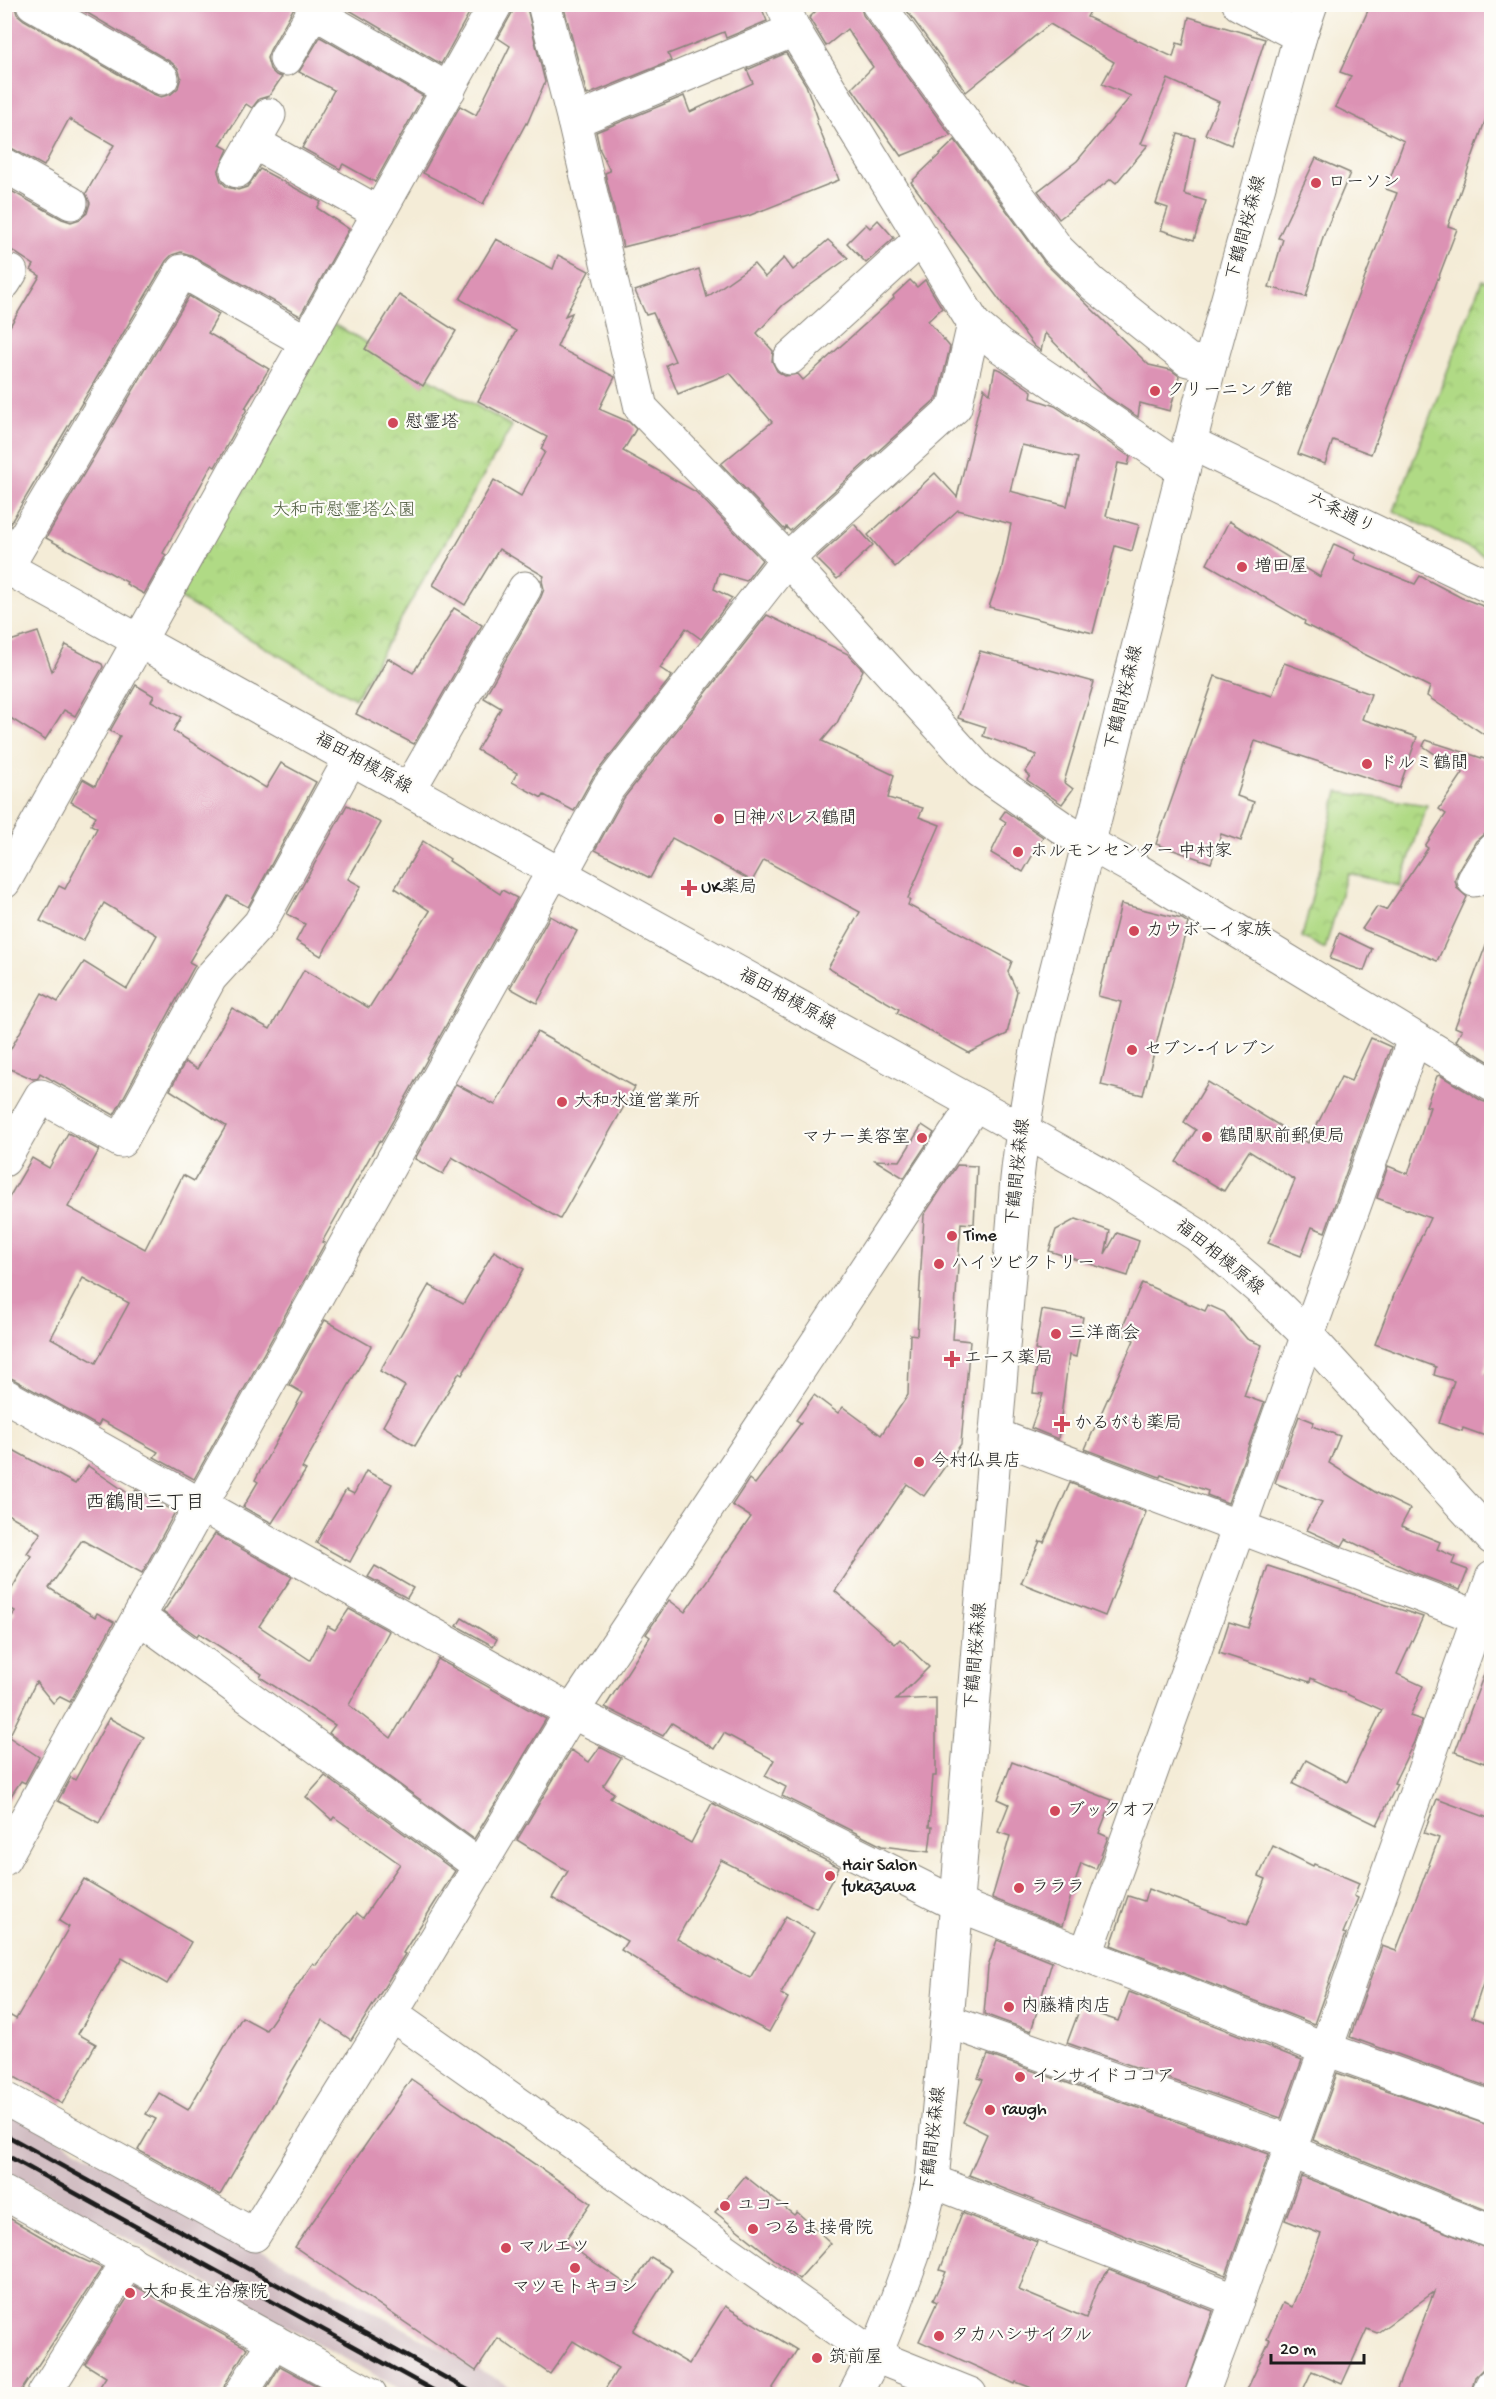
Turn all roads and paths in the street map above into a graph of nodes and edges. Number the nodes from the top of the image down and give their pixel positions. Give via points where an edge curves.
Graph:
1 (33, 4) edge
2 (496, 4) edge
3 (544, 4) edge
4 (878, 4) edge
5 (1239, 4) edge
6 (1311, 4) edge
7 (316, 8) edge
8 (788, 17) edge
9 (1300, 36) junction
10 (286, 58) dead end
11 (162, 78) dead end
12 (448, 90) junction
13 (574, 121) junction
14 (4, 165) edge
15 (237, 171) dead end
16 (71, 203) dead end
17 (379, 213) junction
18 (922, 238) junction
19 (974, 324) junction
20 (307, 342) junction
21 (790, 358) dead end
22 (1210, 364) junction
23 (1186, 456) junction
24 (786, 559) junction
25 (7, 571) edge
26 (525, 588) dead end
27 (1491, 588) edge
28 (140, 640) junction
29 (351, 758) junction
30 (409, 790) junction
31 (1089, 843) junction
32 (1491, 851) edge
33 (8, 866) edge
34 (557, 872) junction
35 (1474, 880) dead end
36 (1414, 1039) junction
37 (1491, 1085) edge
38 (975, 1104) junction
39 (1022, 1130) junction
40 (4, 1160) edge
41 (1308, 1336) junction
42 (4, 1395) edge
43 (995, 1435) junction
44 (202, 1504) junction
45 (1240, 1528) junction
46 (1491, 1538) edge
47 (1491, 1578) edge
48 (139, 1617) junction
49 (1478, 1617) junction
50 (572, 1712) junction
51 (4, 1859) edge
52 (480, 1866) junction
53 (956, 1904) junction
54 (1086, 1954) junction
55 (392, 2014) junction
56 (948, 2021) junction
57 (1326, 2049) junction
58 (4, 2098) edge
59 (1491, 2108) edge
60 (1291, 2146) junction
61 (932, 2181) junction
62 (4, 2193) edge
63 (1491, 2232) edge
64 (129, 2260) junction
65 (1237, 2301) junction
66 (274, 2342) junction
67 (875, 2355) junction
68 (1491, 2386) edge
69 (44, 2394) edge
70 (241, 2394) edge
71 (370, 2394) edge
72 (855, 2394) edge
73 (970, 2394) edge
74 (1202, 2394) edge
75 (1488, 2394) edge

1 - 11 street
2 - 12 street
3 - 13 street
4 - 22 street via 1058,250 1188,360
5 - 9 street
6 - 9 street, 下鶴間桜森線
7 - 10 street
7 - 12 street
8 - 13 street
8 - 18 street, 六条通り
9 - 22 street, 下鶴間桜森線
12 - 17 street
13 - 24 street via 641,408
14 - 16 street
15 - 17 street via 261,129
17 - 20 street
18 - 19 street, 六条通り
18 - 21 street
19 - 23 street, 六条通り via 1000,346
19 - 24 street via 955,407
20 - 25 street via 182,271
20 - 28 street
22 - 23 street, 下鶴間桜森線
23 - 27 street, 六条通り
23 - 31 street, 下鶴間桜森線
24 - 31 street via 980,771
24 - 34 street via 608,788
25 - 28 street, 福田相模原線
26 - 30 street
28 - 29 street, 福田相模原線
28 - 33 street
29 - 30 street, 福田相模原線
29 - 40 street via 260,922 210,978 121,1141 41,1096
30 - 34 street, 福田相模原線
31 - 36 street
31 - 39 street, 下鶴間桜森線 via 1041,1031
32 - 35 street
34 - 38 street, 福田相模原線
34 - 44 street
36 - 37 street
36 - 41 street
38 - 39 street, 福田相模原線
38 - 50 street
39 - 41 street, 福田相模原線 via 1197,1235
39 - 43 street, 下鶴間桜森線
41 - 45 street
41 - 46 street, 福田相模原線
42 - 44 street
43 - 45 street
43 - 53 street, 下鶴間桜森線
44 - 48 street
44 - 50 street
45 - 49 street
45 - 54 street
47 - 49 street
48 - 51 street
48 - 52 street
49 - 57 street
50 - 52 street
50 - 53 street
52 - 55 street
53 - 54 street
53 - 56 street, 下鶴間桜森線
54 - 57 street
55 - 58 street via 254,2235
55 - 67 street
56 - 60 street
56 - 61 street, 下鶴間桜森線
57 - 59 street
57 - 60 street
60 - 63 street
60 - 65 street
61 - 65 street
61 - 67 street, 下鶴間桜森線 via 913,2255
62 - 64 street
64 - 66 street
64 - 69 street
65 - 74 street
66 - 70 street
66 - 71 street
67 - 72 street, 下鶴間桜森線
67 - 73 street
68 - 75 street

